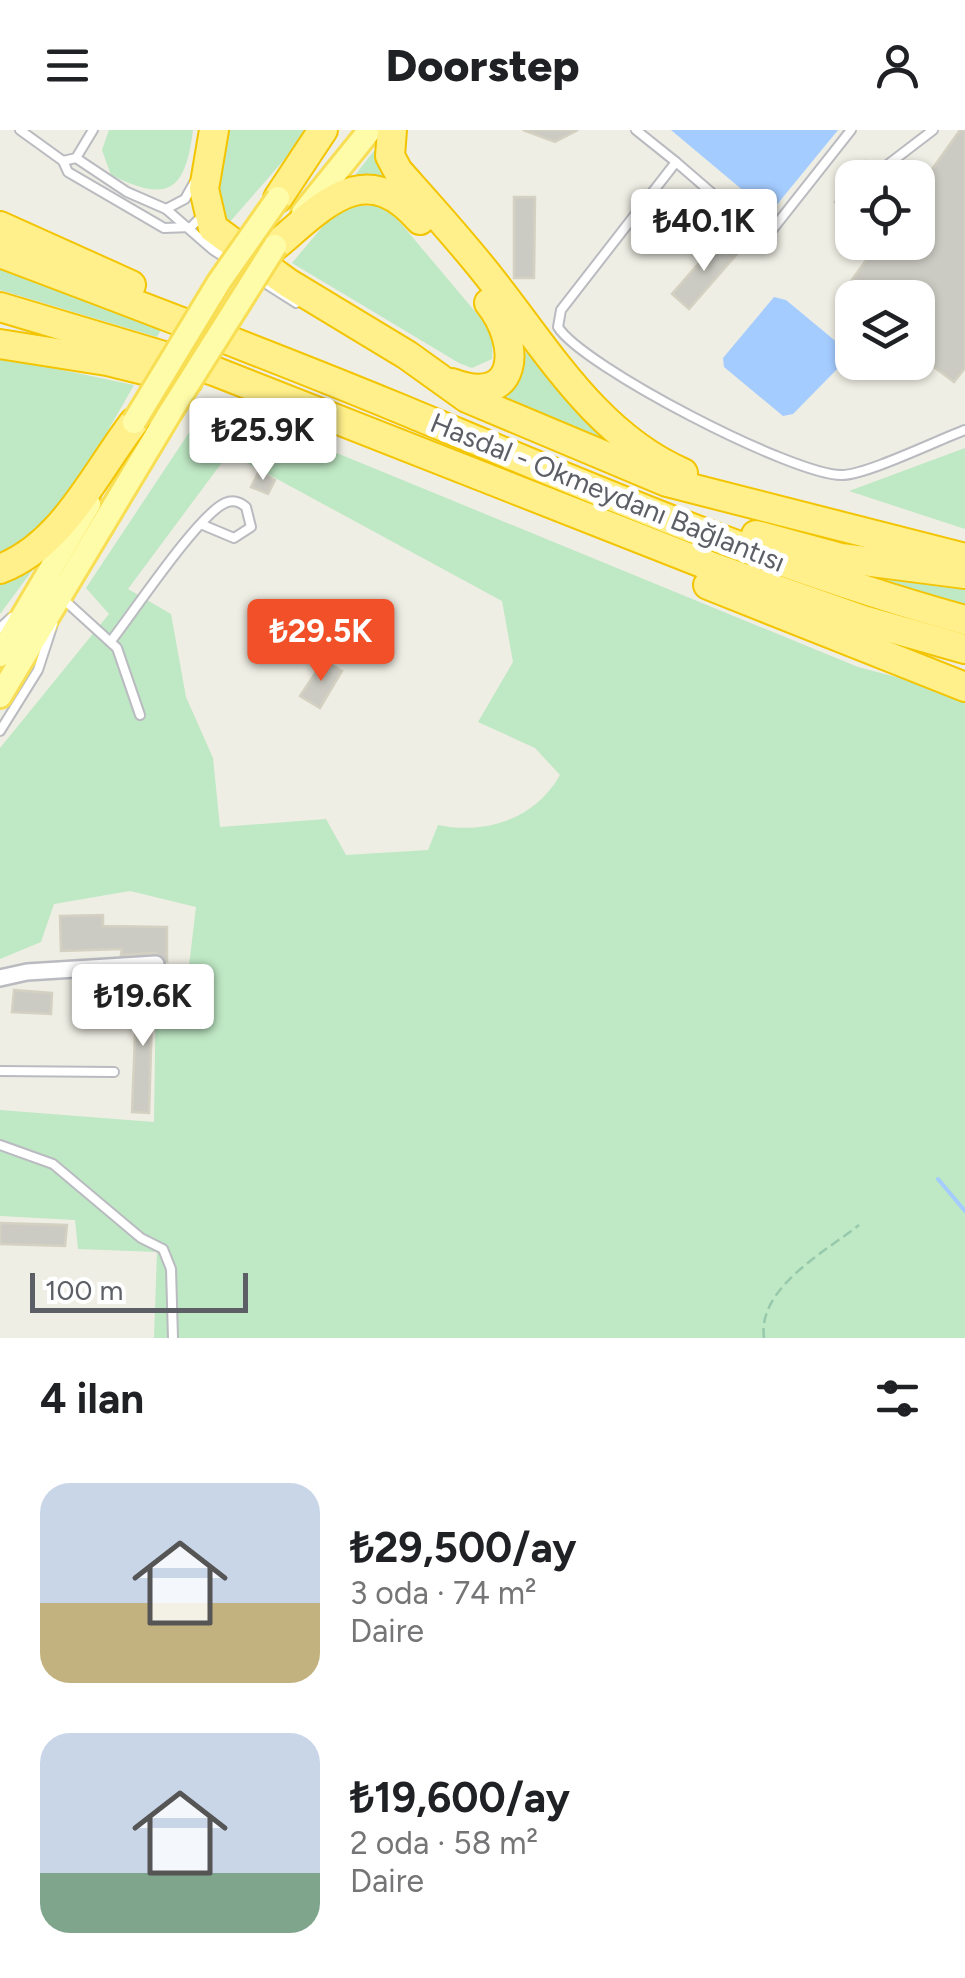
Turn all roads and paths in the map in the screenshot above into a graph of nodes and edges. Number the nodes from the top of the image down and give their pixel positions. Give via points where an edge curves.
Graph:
1 (20, 130) edge
2 (94, 130) edge
3 (210, 130) edge
4 (323, 130) edge
5 (338, 130) edge
6 (370, 130) edge
7 (392, 130) edge
8 (636, 130) edge
9 (851, 130) edge
10 (934, 130) edge
11 (33, 135) edge
12 (76, 158) junction
13 (894, 160) edge
14 (63, 161) junction
15 (676, 162) junction
16 (278, 198) junction
17 (166, 209) junction
18 (198, 219) junction
19 (0, 226) edge
20 (276, 246) junction
21 (0, 253) edge
22 (0, 306) edge
23 (308, 310) dead end
24 (325, 319) dead end
25 (0, 330) edge
26 (0, 344) edge
27 (256, 350) junction
28 (107, 361) junction
29 (442, 378) junction
30 (282, 400) junction
31 (134, 422) junction
32 (965, 430) edge
33 (526, 462) junction
34 (465, 470) junction
35 (768, 506) junction
36 (203, 525) junction
37 (965, 558) edge
38 (0, 569) edge
39 (965, 574) edge
40 (49, 604) junction
41 (965, 620) edge
42 (0, 628) edge
43 (111, 641) junction
44 (965, 649) edge
45 (0, 655) edge
46 (965, 687) edge
47 (0, 696) edge
48 (140, 715) dead end
49 (0, 731) edge
50 (156, 964) dead end
51 (0, 978) edge
52 (0, 1072) edge
53 (114, 1072) dead end
54 (0, 1145) edge
55 (860, 1225) dead end
56 (173, 1338) edge
57 (764, 1338) edge

1 - 11 lane
2 - 12 lane
3 - 17 lane via 185,199
3 - 18 highway
4 - 16 highway
5 - 16 main road
6 - 20 main road
7 - 35 highway via 390,156 398,171 594,409 674,470
8 - 15 lane
9 - 15 lane via 764,239
10 - 13 lane
11 - 14 lane
12 - 14 lane
12 - 17 lane
14 - 18 lane via 68,172 164,228 178,231
15 - 32 lane via 561,310 558,327 568,343 728,434 814,470 843,476
16 - 31 main road, bridge
17 - 18 lane
18 - 23 lane via 213,250
18 - 29 highway
19 - 27 highway via 223,326
20 - 29 highway via 344,192 381,190 403,202 493,308 511,340 512,359 490,386 477,389
20 - 40 main road, bridge
21 - 27 highway
22 - 30 highway via 214,371
24 - 29 lane
25 - 28 highway
26 - 28 highway
27 - 33 highway, Hasdal - Okmeydanı Bağlantısı
28 - 30 highway
29 - 35 highway via 466,398 648,474
30 - 34 highway, Hasdal - Okmeydanı Bağlantısı
31 - 38 highway via 50,536
31 - 40 main road
33 - 39 highway via 594,476 811,552
33 - 41 highway, Hasdal - Okmeydanı Bağlantısı via 789,565
34 - 44 highway, Hasdal - Okmeydanı Bağlantısı via 777,591
34 - 46 highway via 508,502
35 - 37 highway
36 - 36 lane via 232,501 246,507 251,527 234,538
36 - 43 lane
40 - 42 lane
40 - 43 lane
40 - 45 main road
40 - 47 main road
40 - 49 lane via 38,670
43 - 48 lane
50 - 51 street
52 - 53 lane
54 - 56 lane via 53,1164 162,1249 171,1270
55 - 57 path via 774,1298 765,1312

